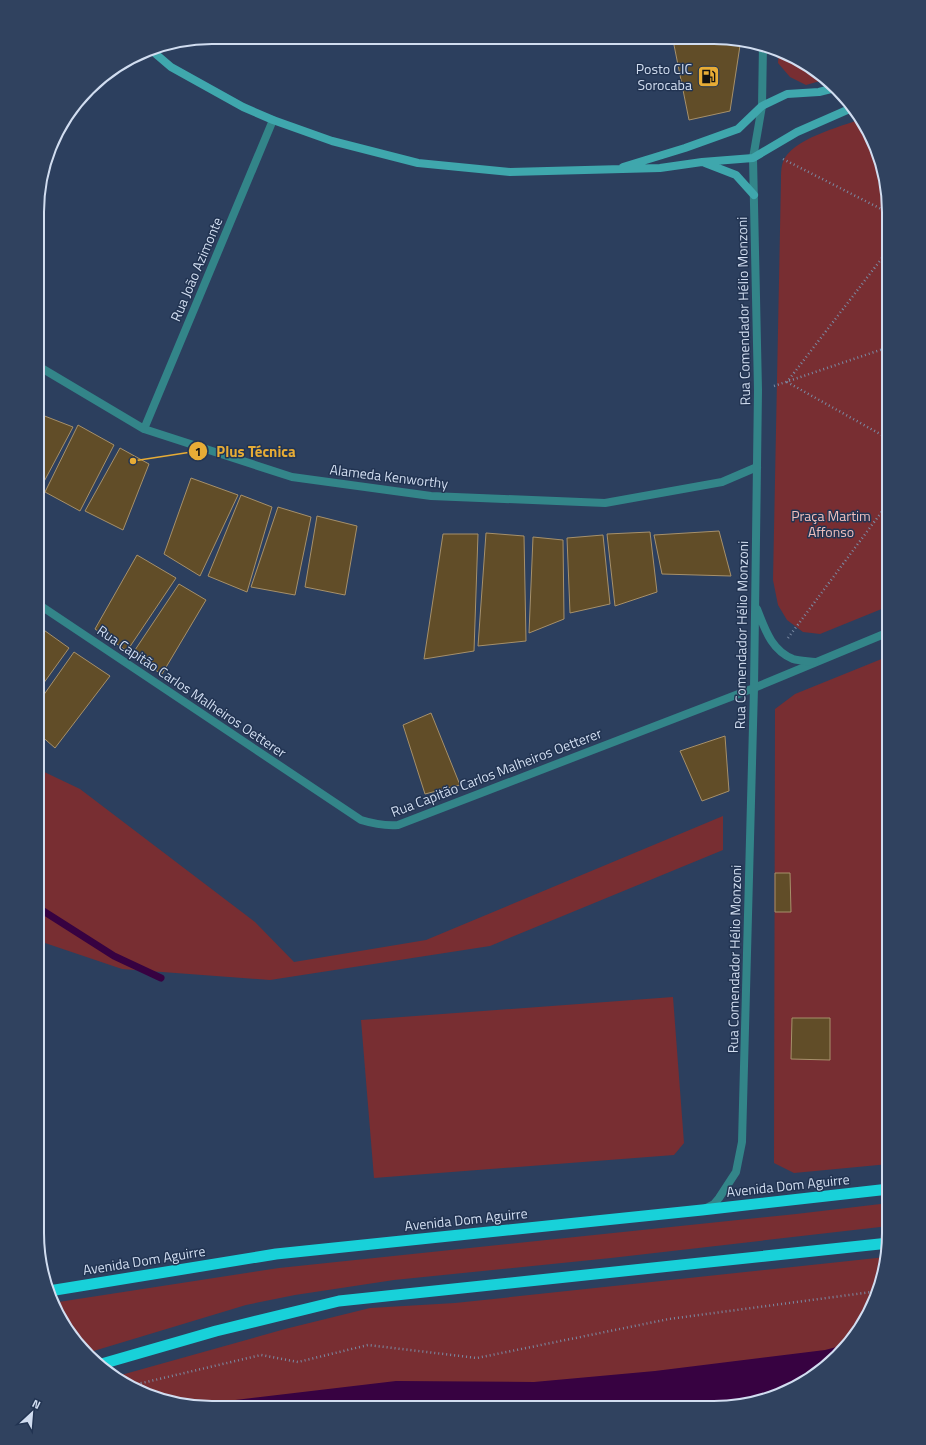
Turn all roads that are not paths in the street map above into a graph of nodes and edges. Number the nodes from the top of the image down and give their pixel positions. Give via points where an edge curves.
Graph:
1 (763, 51) edge
2 (156, 54) edge
3 (829, 89) edge
4 (762, 106) junction
5 (847, 110) edge
6 (273, 120) junction
7 (753, 158) junction
8 (702, 162) junction
9 (611, 170) junction
10 (754, 196) junction
11 (44, 370) edge
12 (144, 429) junction
13 (757, 467) junction
14 (755, 604) junction
15 (44, 608) edge
16 (882, 635) edge
17 (815, 662) junction
18 (754, 688) junction
19 (882, 1190) edge
20 (702, 1210) junction
21 (882, 1244) edge
22 (54, 1290) edge
23 (106, 1363) edge

1 - 4 street, Rua Comendador Hélio Monzoni
2 - 6 main road via 171,67 242,107
3 - 4 main road via 787,94
4 - 7 street, Rua Comendador Hélio Monzoni
4 - 9 main road via 738,129
5 - 7 main road via 797,132
6 - 9 main road via 332,141 418,163 510,172
6 - 12 street, Rua João Azimonte
7 - 8 main road
7 - 10 street, Rua Comendador Hélio Monzoni
8 - 9 main road via 660,168
8 - 10 main road via 736,175
10 - 13 street, Rua Comendador Hélio Monzoni
11 - 12 street, Alameda Kenworthy
12 - 13 street, Alameda Kenworthy via 292,477 431,496 605,503 722,482
13 - 14 street, Rua Comendador Hélio Monzoni
14 - 17 street via 767,634 778,651 794,659
14 - 18 street, Rua Comendador Hélio Monzoni
15 - 18 street, Rua Capitão Carlos Malheiros Oetterer via 361,820 378,825 398,825
16 - 17 street, Rua Capitão Carlos Malheiros Oetterer
17 - 18 street, Rua Capitão Carlos Malheiros Oetterer
18 - 20 street, Rua Comendador Hélio Monzoni via 742,1142 736,1172 714,1204
19 - 20 highway, Avenida Dom Aguirre
20 - 22 highway, Avenida Dom Aguirre via 276,1254
21 - 23 highway via 339,1301 216,1331

